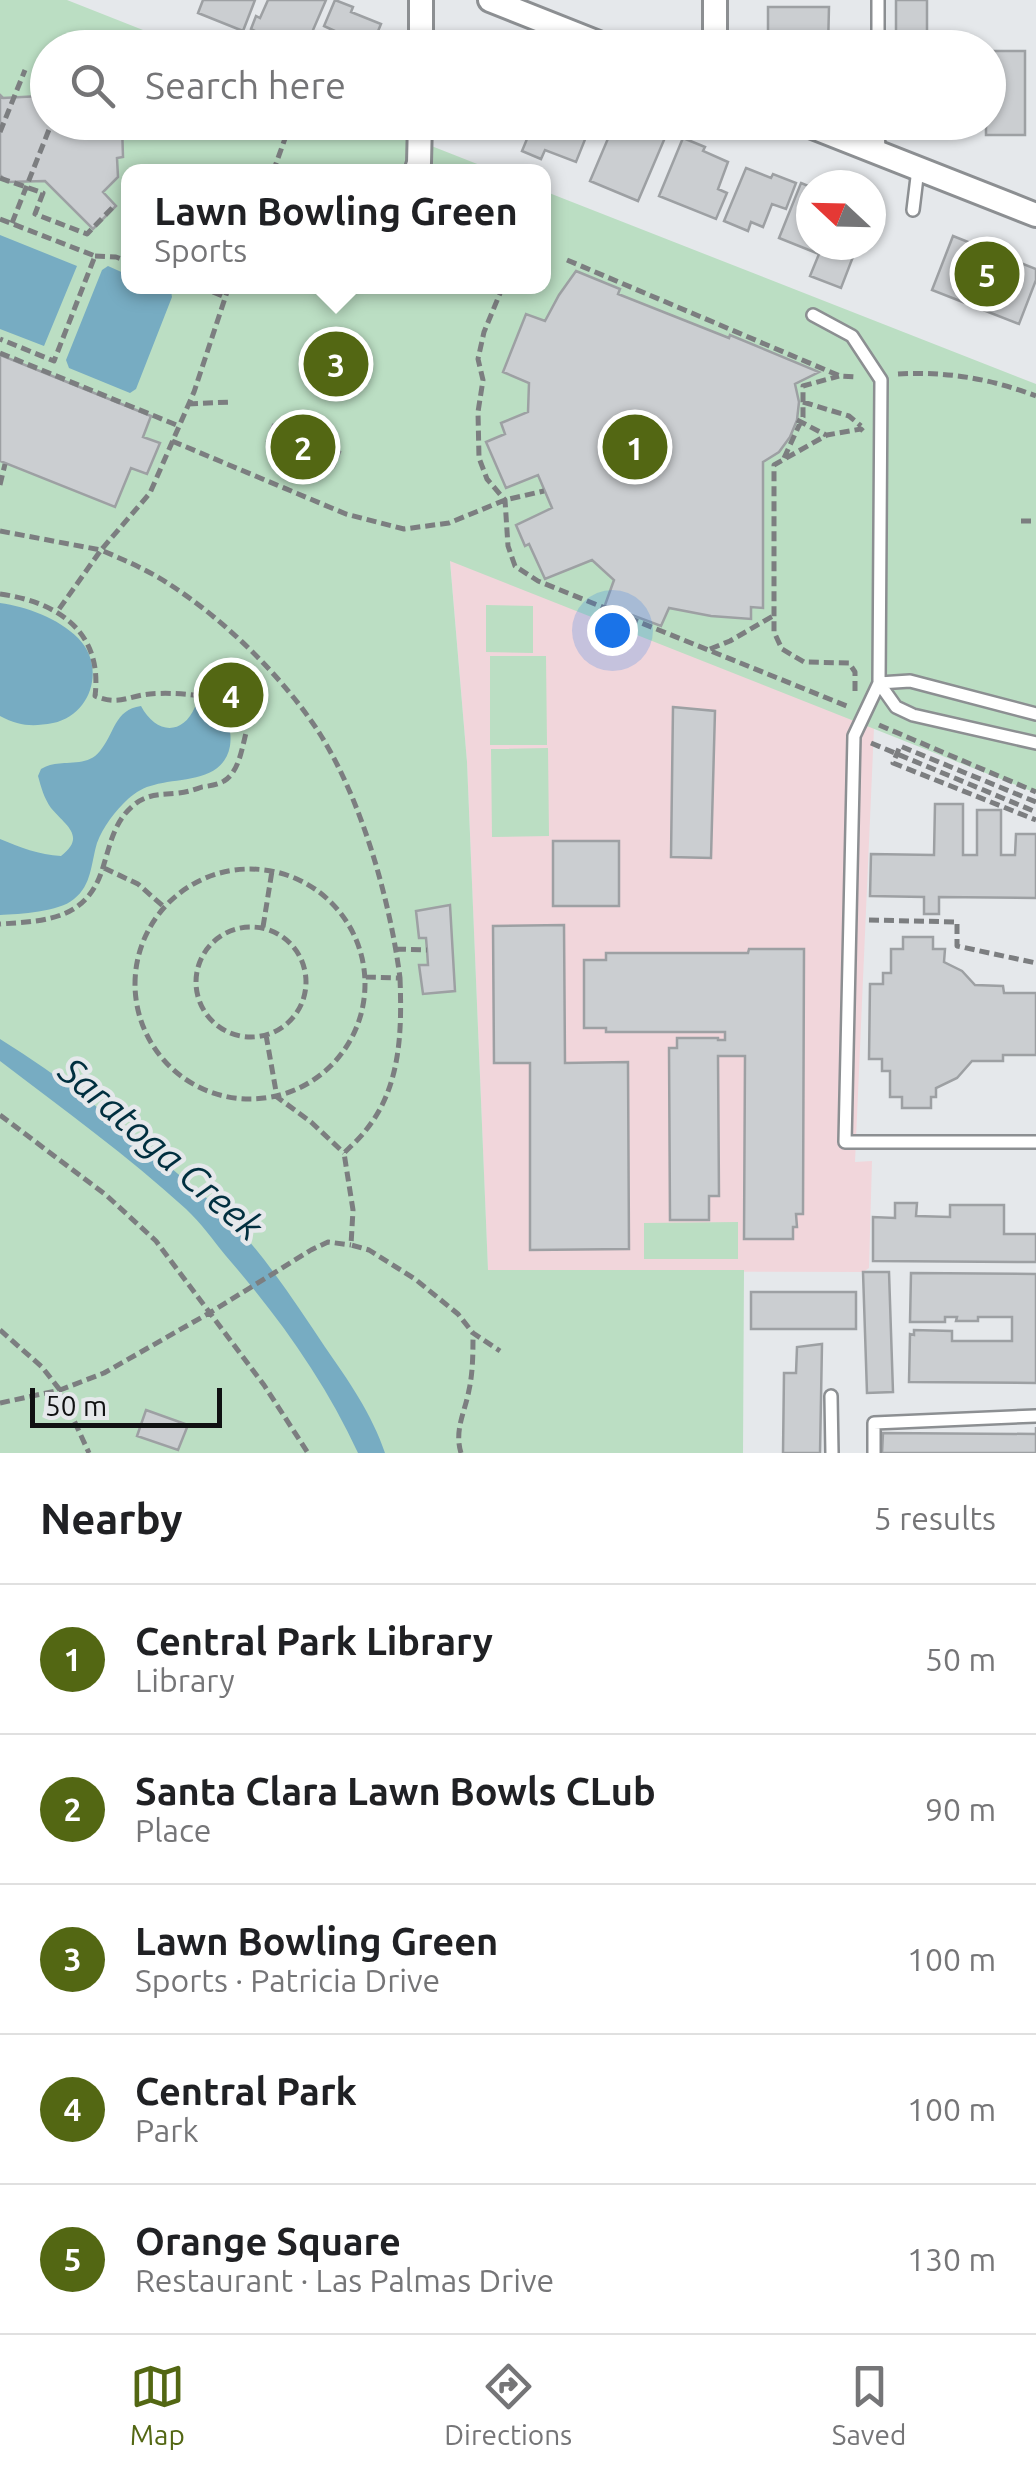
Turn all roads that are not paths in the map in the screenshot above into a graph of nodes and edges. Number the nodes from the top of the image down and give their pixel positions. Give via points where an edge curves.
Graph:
1 (422, 0) edge
2 (490, 0) edge
3 (715, 0) edge
4 (878, 0) edge
5 (421, 30) edge
6 (566, 30) edge
7 (714, 30) edge
8 (878, 30) edge
9 (844, 140) edge
10 (879, 140) edge
11 (879, 154) junction
12 (918, 169) junction
13 (913, 210) dead end
14 (1036, 215) edge
15 (813, 315) dead end
16 (879, 683) junction
17 (1036, 714) edge
18 (1036, 744) edge
19 (1036, 1142) edge
20 (830, 1396) dead end
21 (1036, 1416) edge
22 (832, 1453) edge
23 (874, 1453) edge

1 - 5 street
2 - 6 street
3 - 7 street
4 - 8 lane
9 - 11 street
10 - 11 lane
11 - 12 street
12 - 13 lane
12 - 14 street
15 - 16 lane via 852,336 881,380
16 - 17 lane via 910,681
16 - 18 lane via 896,707 913,715
16 - 19 lane via 854,736 845,1142
20 - 22 lane
21 - 23 lane via 874,1423

